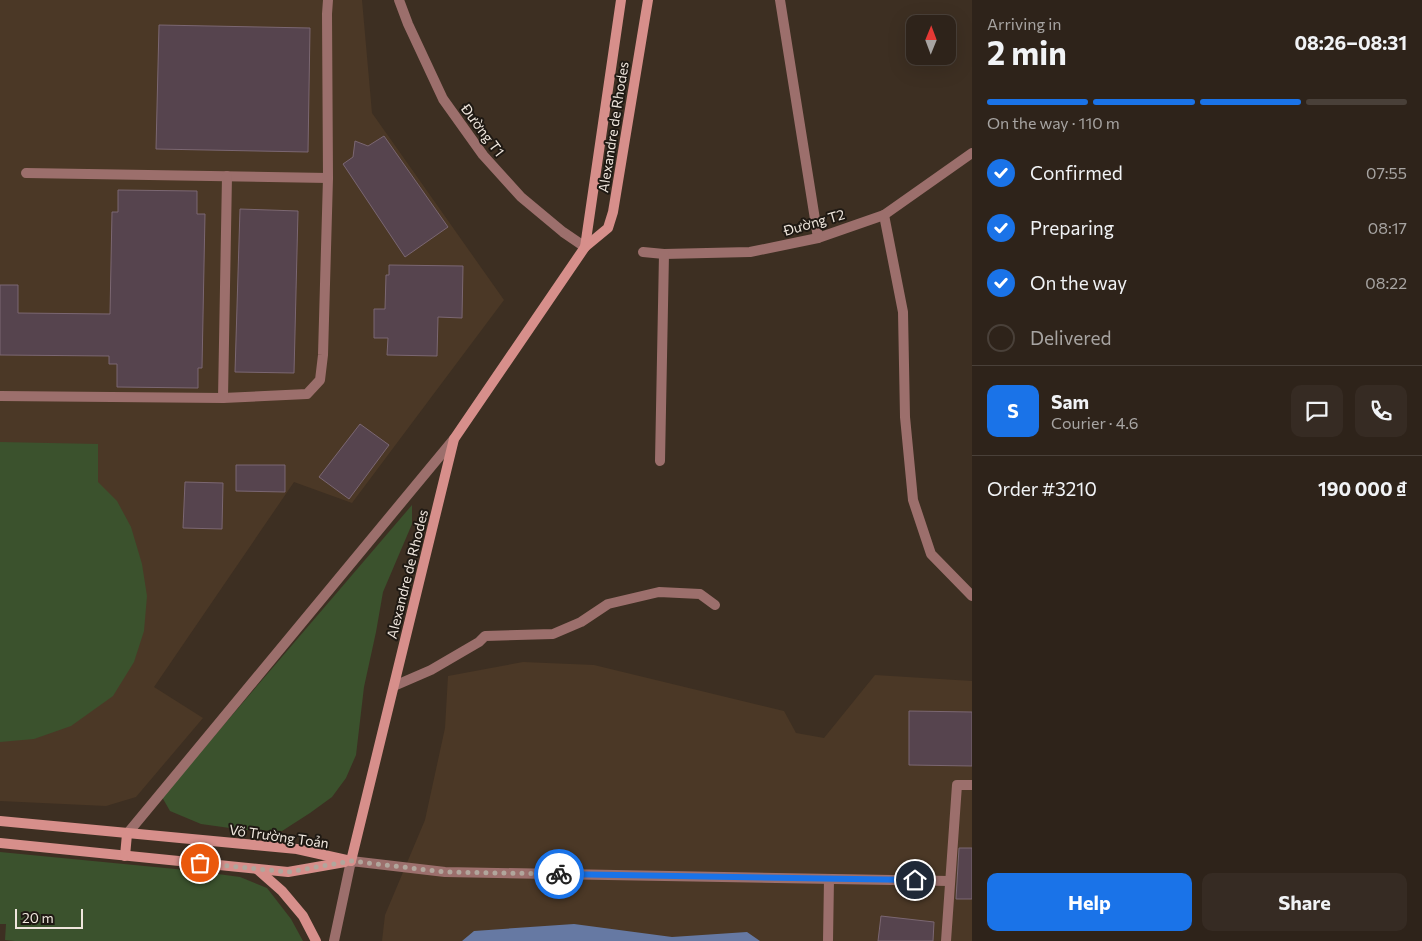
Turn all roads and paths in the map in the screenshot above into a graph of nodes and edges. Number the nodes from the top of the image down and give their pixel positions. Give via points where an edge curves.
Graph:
1 (328, 0) edge
2 (399, 0) edge
3 (621, 0) edge
4 (648, 0) edge
5 (780, 0) edge
6 (972, 153) edge
7 (26, 173) dead end
8 (228, 176) junction
9 (328, 178) junction
10 (884, 215) junction
11 (818, 238) junction
12 (585, 247) junction
13 (643, 252) dead end
14 (664, 254) junction
15 (0, 396) edge
16 (223, 398) junction
17 (454, 439) junction
18 (660, 461) dead end
19 (972, 596) edge
20 (715, 605) dead end
21 (394, 686) junction
22 (972, 785) edge
23 (0, 821) edge
24 (127, 834) junction
25 (0, 843) edge
26 (125, 856) junction
27 (351, 861) junction
28 (257, 869) junction
29 (829, 879) junction
30 (949, 880) junction
31 (316, 941) edge
32 (334, 941) edge
33 (828, 941) edge
34 (946, 941) edge

1 - 9 street
2 - 12 street, Đường T1 via 443,99 483,155 520,197
3 - 12 street, Alexandre de Rhodes
4 - 12 street, Alexandre de Rhodes via 613,212 608,228
5 - 11 street
6 - 10 street, Đường T2
7 - 8 street
8 - 9 street
8 - 16 street
9 - 16 street via 320,380 307,394
10 - 11 street, Đường T2
10 - 19 street via 903,312 905,417 913,500 932,554
11 - 14 street, Đường T2 via 750,252
12 - 17 street, Alexandre de Rhodes
13 - 14 street, Đường T2
14 - 18 street
15 - 16 street
17 - 21 street, Alexandre de Rhodes
17 - 24 street
20 - 21 street via 700,594 659,592 608,604 581,622 553,634 485,636 431,670
21 - 27 street, Alexandre de Rhodes
22 - 30 street via 956,784
23 - 24 street, Võ Trường Toản
24 - 26 street
24 - 27 street, Võ Trường Toản via 297,849
25 - 26 street, Võ Trường Toản
26 - 28 street, Võ Trường Toản
27 - 28 street, Võ Trường Toản via 288,872
27 - 29 street via 445,872
27 - 32 street, Alexandre de Rhodes
28 - 31 street via 303,916
29 - 30 street
29 - 33 street
30 - 34 street

